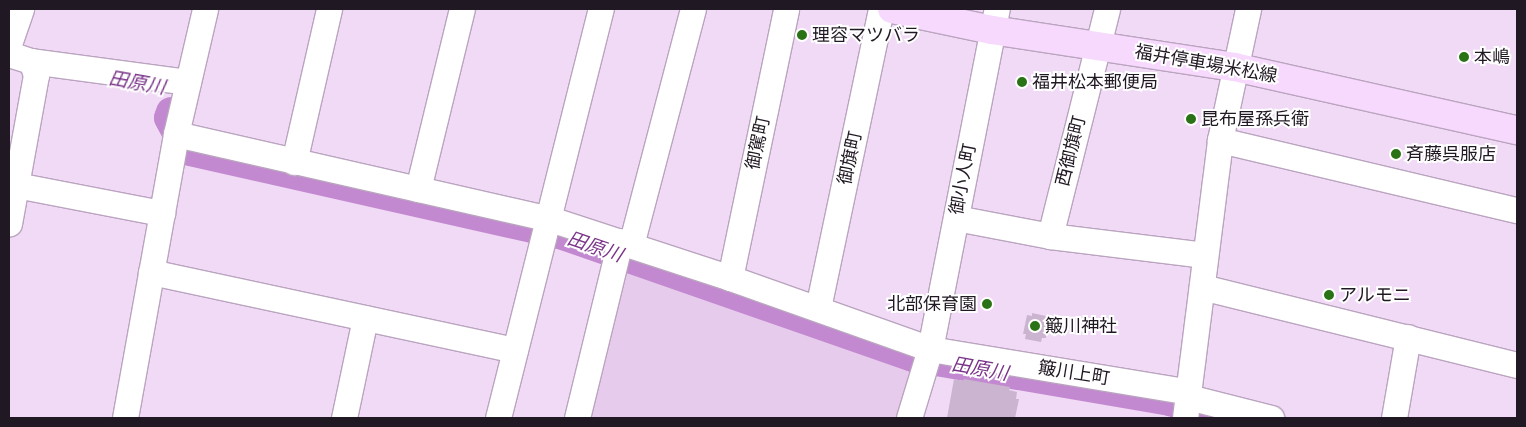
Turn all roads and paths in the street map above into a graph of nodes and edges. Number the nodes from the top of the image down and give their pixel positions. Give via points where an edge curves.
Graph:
1 (21, 9) edge
2 (205, 9) edge
3 (329, 9) edge
4 (462, 9) edge
5 (601, 9) edge
6 (692, 9) edge
7 (786, 9) edge
8 (881, 9) edge
9 (892, 9) edge
10 (1108, 9) edge
11 (1248, 9) edge
12 (994, 19) edge
13 (9, 44) edge
14 (1098, 47) junction
15 (20, 57) edge
16 (1234, 67) junction
17 (188, 82) junction
18 (1517, 130) edge
19 (176, 134) junction
20 (1220, 140) junction
21 (294, 162) junction
22 (16, 185) junction
23 (418, 189) junction
24 (1517, 210) edge
25 (162, 213) junction
26 (956, 218) junction
27 (550, 219) junction
28 (9, 224) edge
29 (1050, 236) junction
30 (625, 243) junction
31 (1205, 255) junction
32 (151, 272) junction
33 (730, 278) junction
34 (1202, 287) junction
35 (818, 308) junction
36 (365, 318) junction
37 (1408, 338) junction
38 (930, 349) junction
39 (515, 350) junction
40 (1517, 365) edge
41 (1188, 403) edge
42 (125, 418) edge
43 (344, 418) edge
44 (498, 418) edge
45 (577, 418) edge
46 (909, 418) edge
47 (1271, 418) edge
48 (1394, 418) edge

1 - 13 street
2 - 17 street
3 - 21 street
4 - 23 street
5 - 27 street
6 - 30 street
7 - 33 street, 御駕町
8 - 35 street, 御旗町
9 - 12 main road, 福井停車場米松線
10 - 14 street, 西御旗町
11 - 16 street
12 - 14 main road, 福井停車場米松線
12 - 26 street, 御小人町
14 - 16 main road, 福井停車場米松線
14 - 29 street, 西御旗町
15 - 17 street
15 - 22 street via 36,75
16 - 18 main road, 福井停車場米松線
16 - 20 street
17 - 19 street
19 - 21 street, 簸川上町
19 - 25 street
20 - 24 street
20 - 31 street
21 - 23 street, 簸川上町
22 - 25 street
22 - 28 street
23 - 27 street, 簸川上町
25 - 32 street
26 - 29 street
26 - 38 street, 御小人町
27 - 30 street, 簸川上町
27 - 39 street
29 - 31 street
30 - 33 street, 簸川上町
30 - 45 street
31 - 34 street
32 - 36 street
32 - 42 street
33 - 35 street, 簸川上町
34 - 37 street
34 - 41 street
35 - 38 street, 簸川上町
36 - 39 street
36 - 43 street
37 - 40 street
37 - 48 street
38 - 41 street, 簸川上町
38 - 46 street, 御小人町
39 - 44 street
41 - 47 street, 簸川上町

